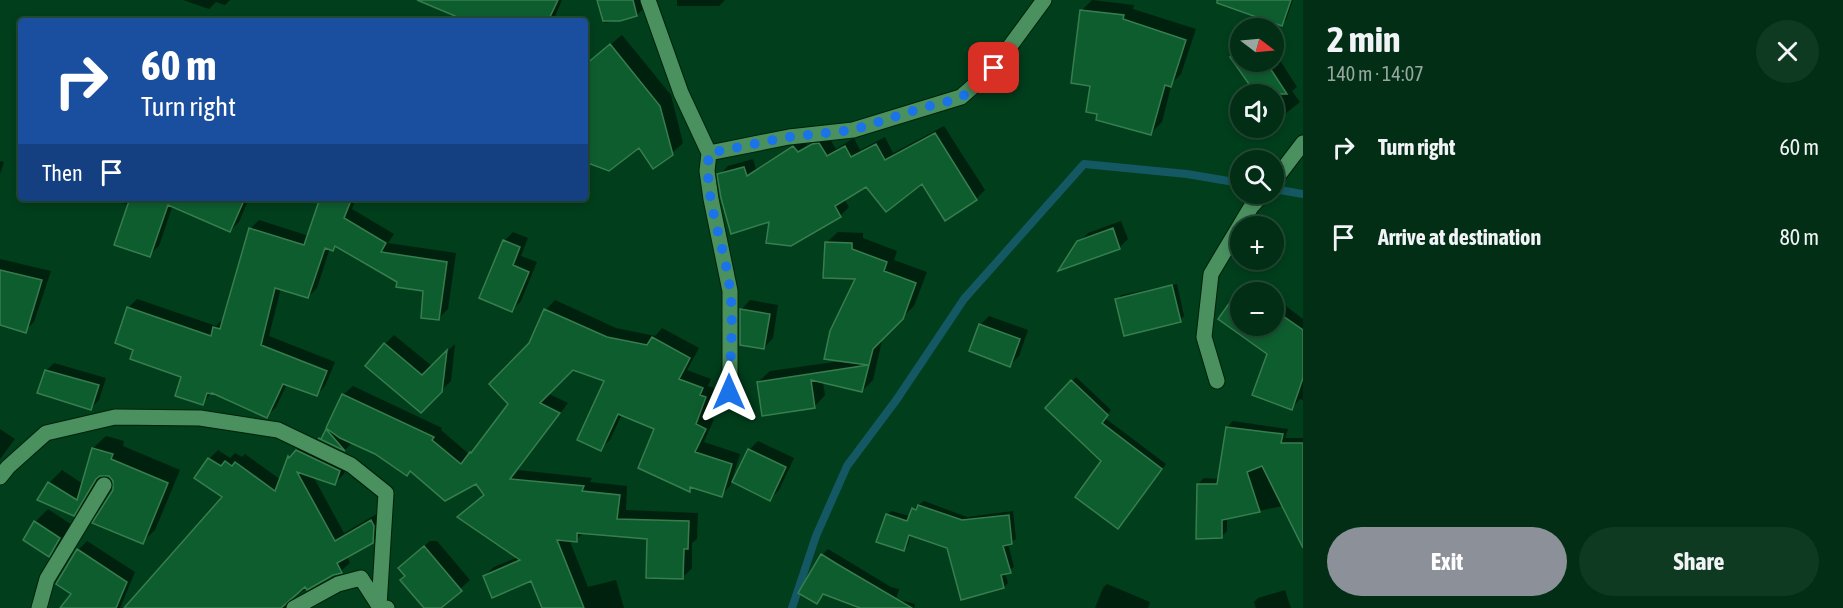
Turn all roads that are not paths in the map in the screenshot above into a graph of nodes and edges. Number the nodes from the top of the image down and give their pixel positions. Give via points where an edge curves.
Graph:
1 (648, 0) edge
2 (1044, 0) edge
3 (1303, 144) edge
4 (709, 153) junction
5 (1284, 168) edge
6 (1254, 204) edge
7 (1216, 381) dead end
8 (729, 392) dead end
9 (0, 477) edge
10 (104, 485) dead end
11 (383, 607) edge
12 (39, 608) edge
13 (294, 608) edge

1 - 4 street via 681,93
2 - 4 street via 994,68 961,98 853,130 789,137
3 - 5 street
4 - 8 street via 708,180 730,291
6 - 7 street via 1211,274 1204,337
9 - 11 street via 46,433 115,417 200,418 278,430 351,465 386,493
10 - 12 street via 47,579
11 - 13 street via 361,578 339,584

